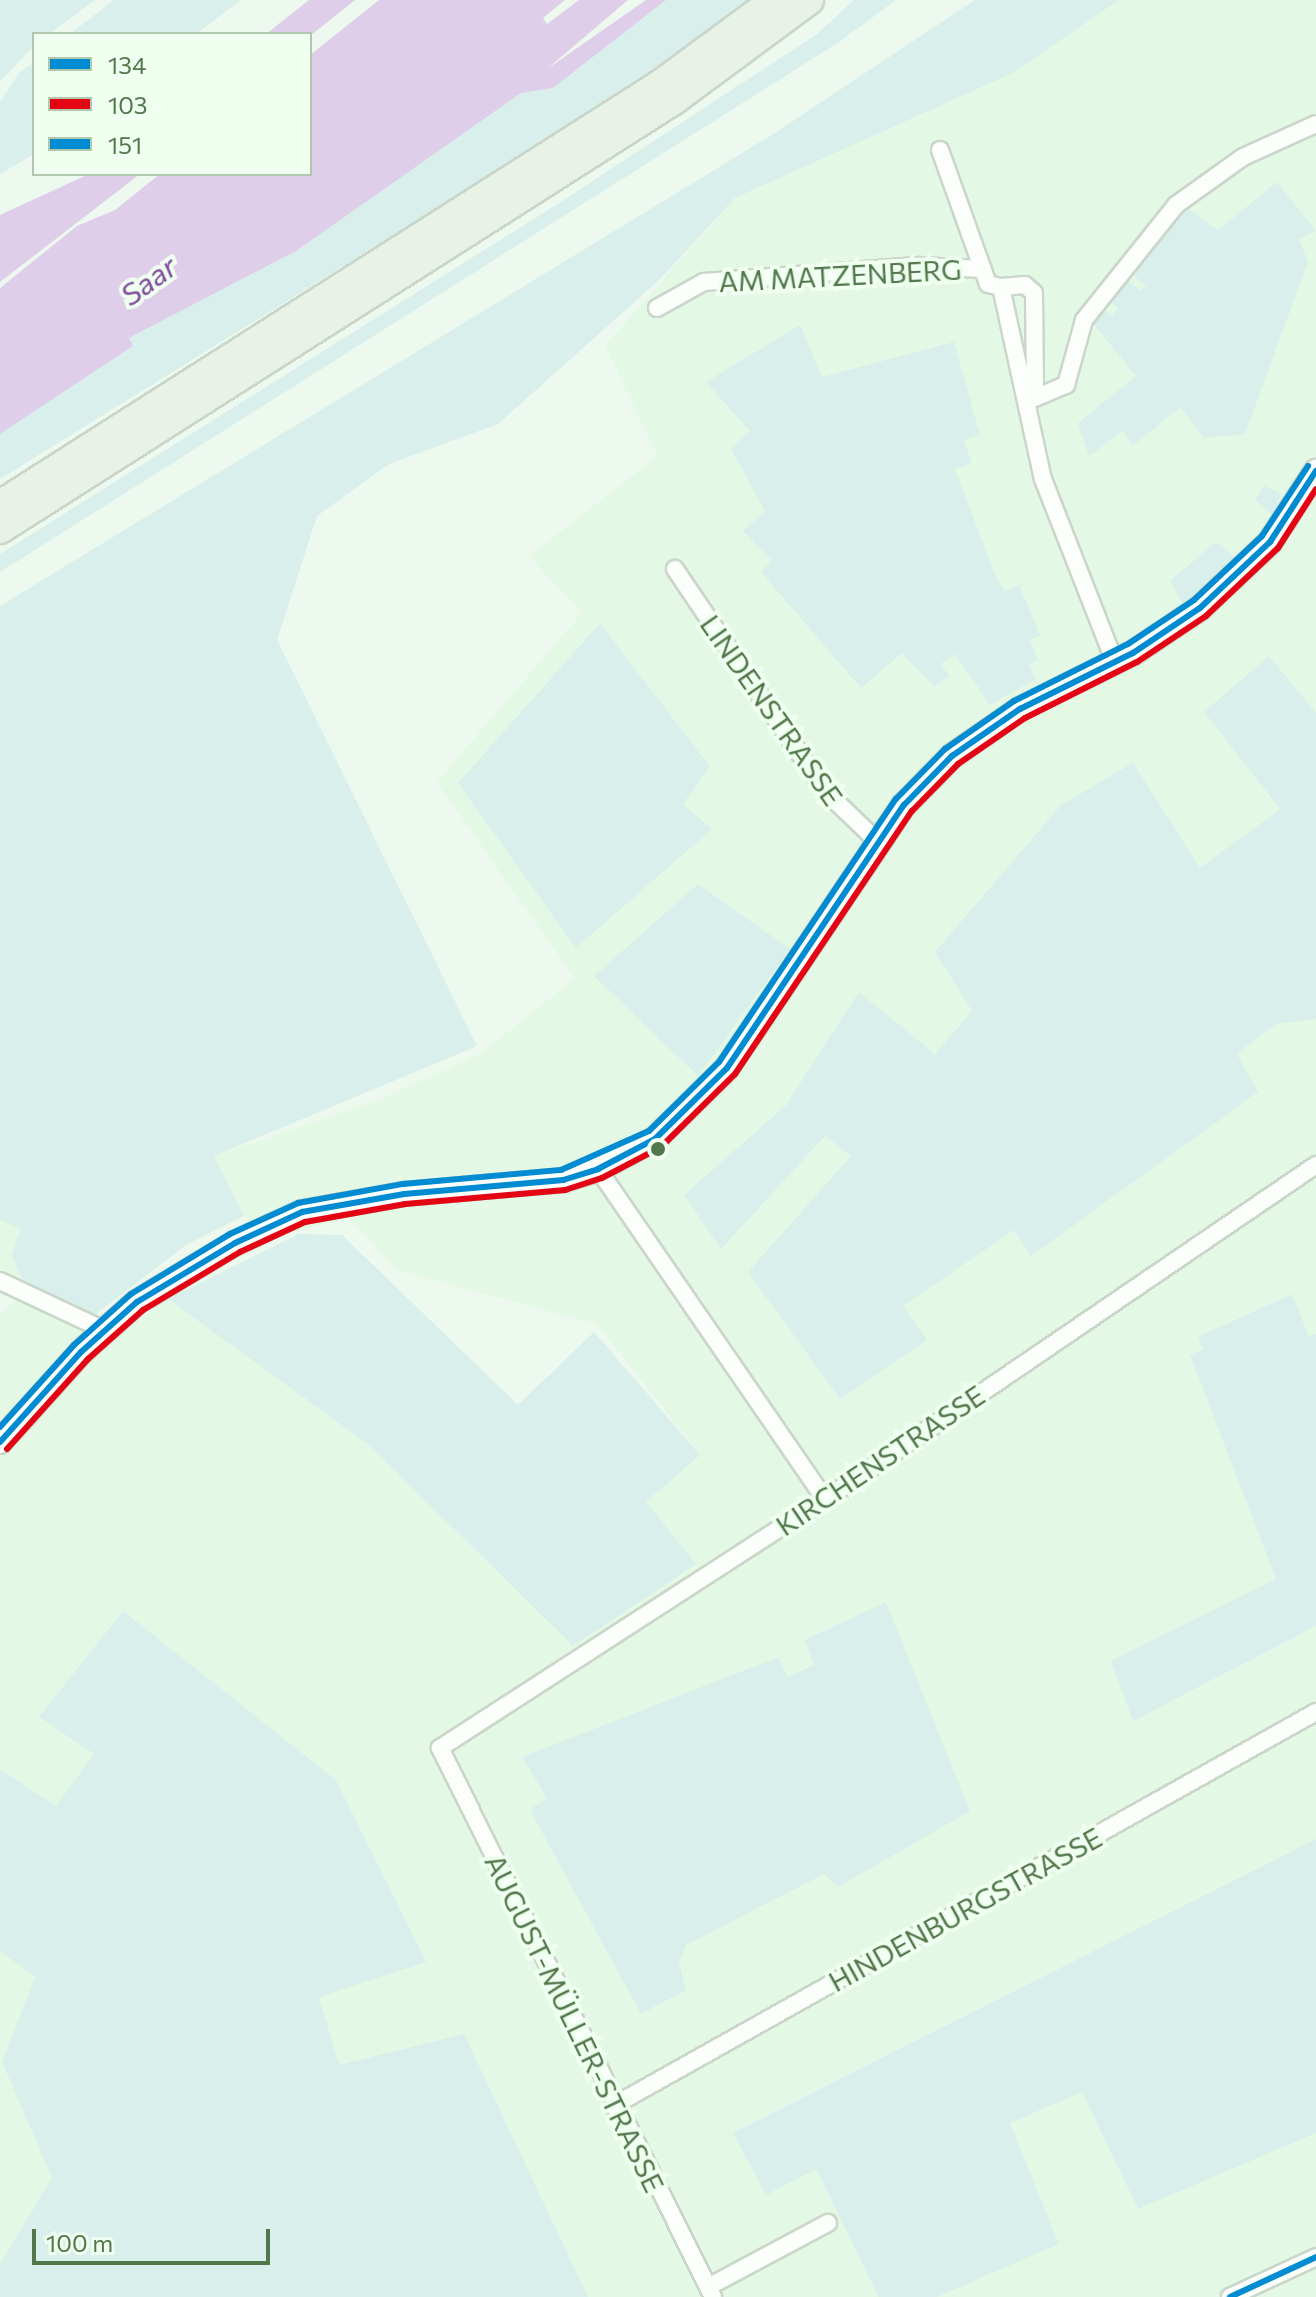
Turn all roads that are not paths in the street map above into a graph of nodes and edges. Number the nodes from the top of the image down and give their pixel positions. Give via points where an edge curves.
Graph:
1 (775, 0) edge
2 (809, 0) edge
3 (1316, 124) edge
4 (940, 150) dead end
5 (983, 269) junction
6 (1001, 287) junction
7 (657, 308) dead end
8 (1032, 400) junction
9 (1313, 485) edge
10 (0, 505) edge
11 (0, 529) edge
12 (675, 569) dead end
13 (1115, 663) junction
14 (879, 843) junction
15 (1316, 1165) edge
16 (598, 1169) junction
17 (0, 1281) edge
18 (104, 1330) junction
19 (0, 1442) edge
20 (825, 1499) junction
21 (1316, 1712) edge
22 (440, 1748) joint
23 (613, 2106) junction
24 (828, 2223) dead end
25 (1316, 2257) edge
26 (710, 2292) edge
27 (1230, 2297) edge

1 - 10 highway via 661,84
2 - 11 highway via 661,109
3 - 8 street via 1243,157 1176,205 1084,320 1066,385
4 - 5 street
5 - 6 street via 988,284
5 - 7 street, AM MATZENBERG via 919,266 704,282
6 - 8 street
6 - 8 street via 1025,285 1034,293
8 - 13 street via 1043,479
9 - 13 main road via 1270,542 1230,583 1173,628
12 - 14 street, LINDENSTRASSE via 825,791
13 - 14 main road via 1020,709 952,756 904,805
14 - 16 main road via 727,1068 655,1139
15 - 20 street, KIRCHENSTRASSE
16 - 18 main road via 535,1184 404,1194 302,1212 197,1262
16 - 20 street
17 - 18 street
18 - 19 main road
20 - 22 street, KIRCHENSTRASSE
21 - 23 street, HINDENBURGSTRASSE
22 - 23 street, AUGUST-MÜLLER-STRASSE
23 - 26 street, AUGUST-MÜLLER-STRASSE
24 - 26 street
25 - 27 street

